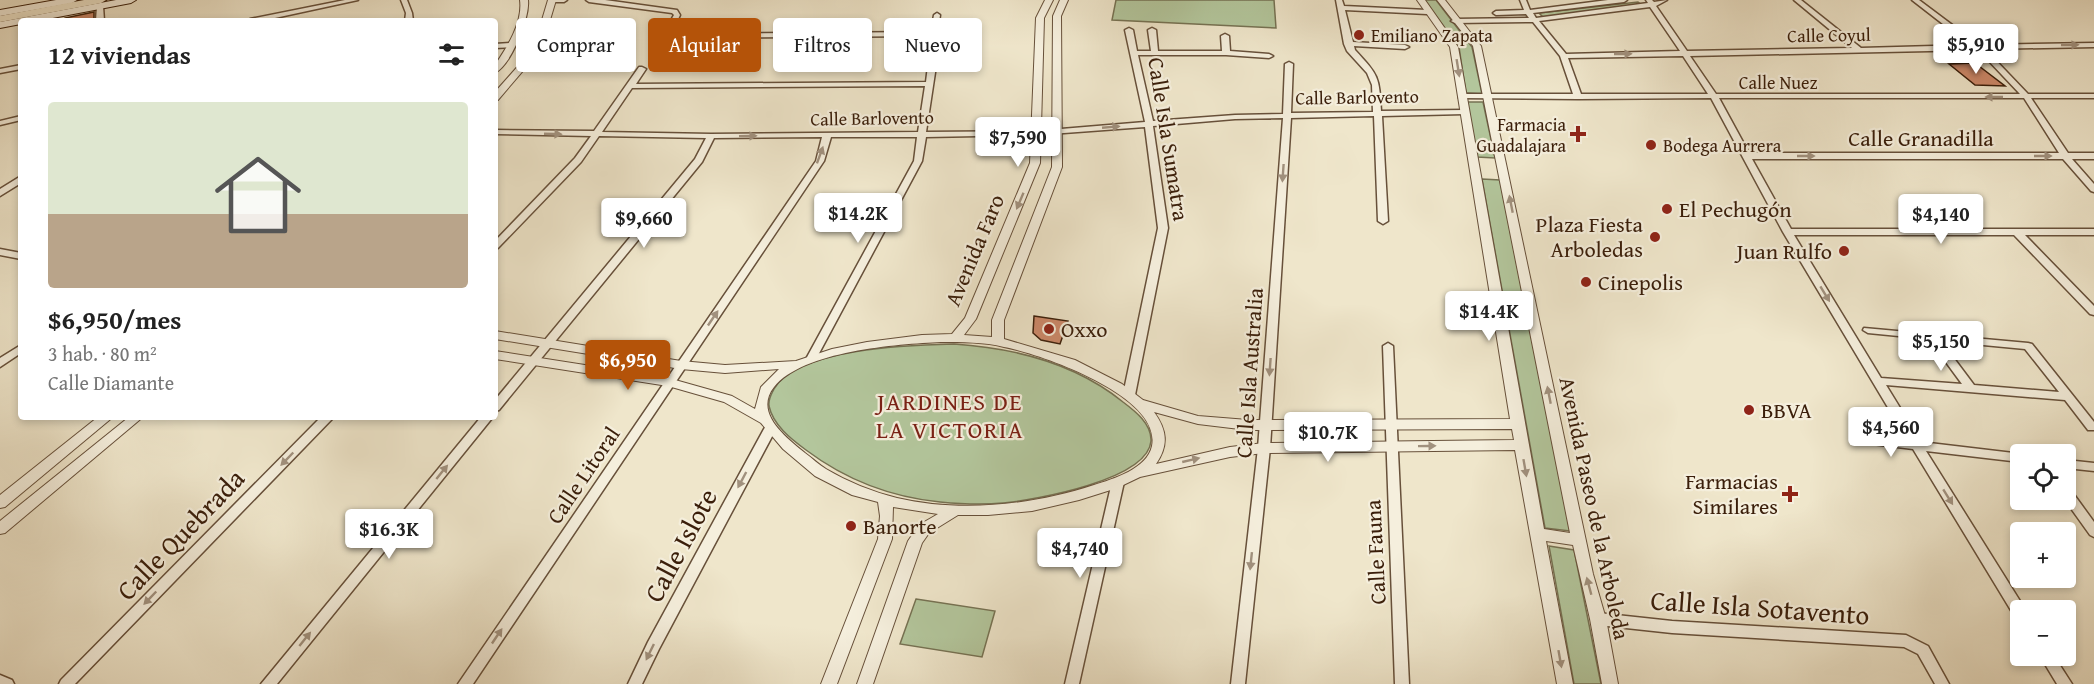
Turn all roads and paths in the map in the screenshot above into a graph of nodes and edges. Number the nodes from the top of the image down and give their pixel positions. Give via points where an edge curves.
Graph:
1 (72, 0) edge
2 (130, 0) edge
3 (355, 0) edge
4 (404, 0) edge
5 (524, 0) edge
6 (552, 0) edge
7 (564, 0) edge
8 (589, 0) edge
9 (621, 0) edge
10 (1049, 0) edge
11 (1064, 0) edge
12 (1421, 0) edge
13 (1441, 0) edge
14 (1523, 0) edge
15 (1624, 0) edge
16 (1664, 0) edge
17 (1797, 0) edge
18 (1916, 0) edge
19 (1650, 2) edge
20 (100, 3) edge
21 (1339, 4) edge
22 (647, 7) junction
23 (1427, 12) junction
24 (1528, 12) junction
25 (0, 13) edge
26 (937, 15) dead end
27 (29, 18) edge
28 (265, 18) edge
29 (409, 18) edge
30 (523, 18) edge
31 (547, 18) edge
32 (937, 18) edge
33 (1453, 18) junction
34 (0, 19) edge
35 (18, 20) edge
36 (1534, 20) junction
37 (0, 24) edge
38 (1129, 30) dead end
39 (1152, 30) dead end
40 (516, 33) edge
41 (884, 34) edge
42 (1225, 36) dead end
43 (1348, 44) junction
44 (510, 45) junction
45 (2094, 45) edge
46 (498, 46) edge
47 (1405, 47) dead end
48 (1978, 47) junction
49 (1858, 49) junction
50 (1685, 52) junction
51 (1134, 53) junction
52 (1155, 53) junction
53 (1226, 53) junction
54 (1269, 56) dead end
55 (1564, 56) junction
56 (1289, 64) dead end
57 (498, 65) edge
58 (18, 68) edge
59 (642, 69) dead end
60 (0, 71) edge
61 (518, 72) edge
62 (930, 72) edge
63 (929, 84) junction
64 (630, 86) junction
65 (498, 95) edge
66 (1462, 96) junction
67 (1488, 96) junction
68 (2026, 96) junction
69 (2094, 96) edge
70 (1578, 97) junction
71 (1714, 97) junction
72 (1464, 112) junction
73 (1378, 113) junction
74 (1287, 114) junction
75 (18, 119) edge
76 (0, 123) edge
77 (1149, 123) junction
78 (1057, 131) junction
79 (498, 132) edge
80 (1037, 133) junction
81 (921, 134) junction
82 (826, 135) junction
83 (595, 136) junction
84 (711, 136) junction
85 (1747, 156) junction
86 (2065, 156) junction
87 (2094, 156) edge
88 (18, 182) edge
89 (2094, 189) edge
90 (0, 194) edge
91 (1383, 221) dead end
92 (1788, 232) junction
93 (2017, 232) junction
94 (2094, 232) edge
95 (498, 243) edge
96 (0, 252) edge
97 (18, 255) edge
98 (2094, 312) edge
99 (1868, 330) dead end
100 (498, 336) edge
101 (1932, 337) junction
102 (955, 338) junction
103 (998, 342) junction
104 (548, 344) junction
105 (1388, 346) dead end
106 (18, 350) edge
107 (498, 355) edge
108 (533, 361) junction
109 (807, 361) junction
110 (0, 363) edge
111 (681, 365) junction
112 (1878, 381) junction
113 (669, 382) junction
114 (1972, 390) junction
115 (2069, 397) junction
116 (1133, 399) junction
117 (498, 403) edge
118 (103, 420) edge
119 (132, 420) edge
120 (325, 420) edge
121 (485, 420) edge
122 (767, 424) junction
123 (1518, 424) junction
124 (1390, 425) junction
125 (1266, 426) junction
126 (2092, 427) dead end
127 (1868, 440) dead end
128 (1521, 445) junction
129 (1917, 446) junction
130 (1392, 447) junction
131 (1264, 448) junction
132 (2010, 457) edge
133 (2076, 465) edge
134 (2094, 467) edge
135 (1134, 474) junction
136 (1118, 482) junction
137 (885, 499) junction
138 (0, 503) edge
139 (2076, 506) edge
140 (955, 510) junction
141 (0, 529) edge
142 (2094, 532) edge
143 (1538, 534) junction
144 (1579, 540) junction
145 (2012, 600) edge
146 (1598, 619) junction
147 (2053, 666) edge
148 (0, 681) edge
149 (7, 684) edge
150 (66, 684) edge
151 (268, 684) edge
152 (465, 684) edge
153 (634, 684) edge
154 (829, 684) edge
155 (866, 684) edge
156 (1072, 684) edge
157 (1238, 684) edge
158 (1402, 684) edge
159 (1565, 684) edge
160 (1610, 684) edge
161 (1942, 684) edge
162 (2065, 684) edge

1 - 25 main road
2 - 20 main road
3 - 28 street
4 - 29 street
5 - 30 street
6 - 7 street
6 - 31 street
8 - 22 street
9 - 22 street
10 - 80 street, Avenida Faro via 1040,18
11 - 78 street, Avenida Faro via 1057,16
12 - 23 street
13 - 33 street, Avenida Paseo de la Arboleda
14 - 24 street
15 - 24 street
16 - 19 street
17 - 49 street
18 - 48 street
19 - 36 street
19 - 50 street
20 - 27 main road
20 - 34 main road
21 - 23 street
21 - 43 street
22 - 41 street via 677,12 668,32 674,36
23 -> 66 street via 1454,47
24 - 33 street
24 - 36 street
26 - 32 street
33 - 36 street
33 - 67 street, Avenida Paseo de la Arboleda via 1477,46
35 - 37 main road
36 - 55 street
38 - 51 street, Calle Isla Sumatra
39 - 52 street
40 - 44 street
42 - 53 street
43 - 47 street
43 - 73 street via 1371,72
44 - 46 street
44 - 57 street
48 -> 45 street, Calle Coyul
48 - 49 street, Calle Coyul
48 - 68 street
49 - 50 street, Calle Coyul
55 -> 50 street, Calle Coyul
50 - 71 street
51 - 52 street
51 - 77 street, Calle Isla Sumatra
52 - 53 street
53 - 54 street
55 - 70 street
56 - 74 street, Calle Isla Australia
58 - 60 street
59 - 64 street
61 - 65 street
62 - 63 street
63 - 64 street
63 - 81 street
64 - 83 street
66 - 67 street, Calle Nuez
66 - 72 street
67 - 70 street, Calle Nuez
144 -> 67 street, Avenida Paseo de la Arboleda
68 - 69 street, Calle Nuez
68 -> 71 street, Calle Nuez
68 - 86 street
70 - 71 street, Calle Nuez
71 - 85 street
72 - 73 street, Calle Barlovento
72 - 123 street
73 - 74 street, Calle Barlovento
73 - 91 street
74 - 77 street, Calle Barlovento
74 -> 125 street, Calle Isla Australia
75 - 76 street
78 -> 77 street, Calle Barlovento
77 - 116 street, Calle Isla Sumatra via 1163,228
78 - 80 street, Calle Barlovento
78 - 103 street, Avenida Faro via 1057,167 998,320
79 -> 83 street, Calle Barlovento
80 - 81 street, Calle Barlovento
80 -> 102 street, Avenida Faro via 1034,168 970,318
81 - 82 street, Calle Barlovento
81 - 109 street via 918,161
84 -> 82 street, Calle Barlovento
111 -> 82 street, Calle Litoral via 820,161
83 - 84 street, Calle Barlovento
83 - 95 street via 578,160
84 - 104 street via 699,160
85 -> 86 street, Calle Granadilla
85 - 92 street
86 - 87 street, Calle Granadilla
86 - 89 street
88 - 90 street
92 - 93 street
92 -> 112 street
93 - 94 street
93 - 98 street
96 - 97 street
99 - 101 street
100 - 104 street
101 - 114 street
101 - 115 street via 2028,346
102 - 103 street
102 - 109 street via 873,344
103 - 116 street via 1077,366
104 - 108 street
104 - 111 street
105 - 124 street, Calle Fauna
106 - 110 street
107 - 108 street
108 - 113 street
108 - 117 street
109 - 111 street via 725,369
109 - 122 street via 785,371 768,385 761,402
111 - 113 street, Calle Litoral
112 - 114 street
112 - 129 street
113 - 122 street via 728,399
152 -> 113 street, Calle Litoral
114 - 115 street
115 - 126 street
116 - 125 street via 1206,421
116 - 135 street via 1155,424 1160,446 1148,465
118 - 138 street
119 - 141 street
120 -> 150 street, Calle Quebrada
151 -> 121 street
122 - 137 street via 825,474
122 -> 153 street, Calle Islote
123 - 124 street
123 - 128 street
124 - 125 street
124 - 130 street, Calle Fauna
125 - 131 street, Calle Isla Australia
127 - 129 street
130 -> 128 street
128 -> 143 street
129 - 132 street
129 -> 145 street
130 - 131 street
130 - 158 street, Calle Fauna
135 -> 131 street
131 -> 157 street, Calle Isla Australia
133 - 134 street
135 - 136 street
136 - 140 street via 1038,506
136 - 156 street
137 - 140 street
137 - 154 street via 885,538
139 - 142 street
140 - 155 street via 924,529 915,541
143 - 144 street
143 -> 159 street
146 -> 144 street, Avenida Paseo de la Arboleda
146 - 160 street, Avenida Paseo de la Arboleda
146 - 161 street, Calle Isla Sotavento via 1906,641 1927,654
147 - 162 street
148 - 149 street

